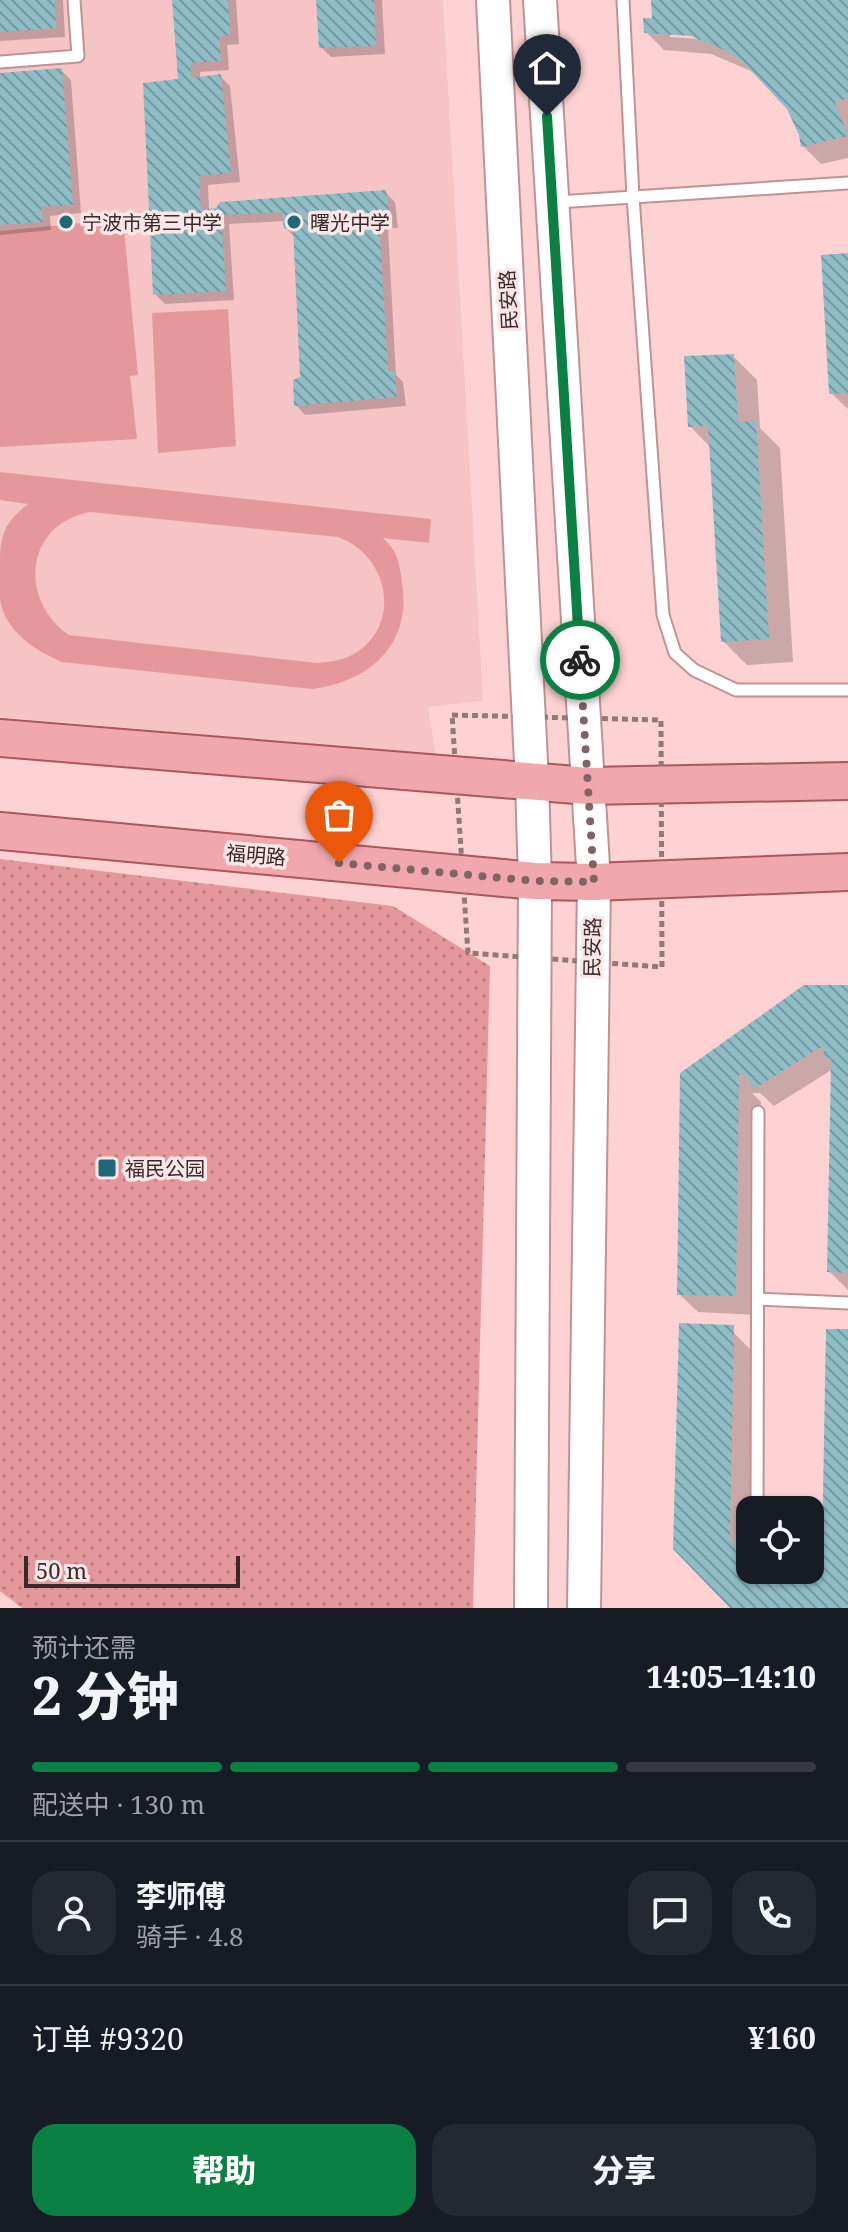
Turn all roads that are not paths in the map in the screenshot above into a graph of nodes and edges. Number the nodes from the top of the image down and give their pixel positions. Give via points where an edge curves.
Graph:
1 (74, 0) edge
2 (493, 0) edge
3 (540, 0) edge
4 (623, 0) edge
5 (0, 62) edge
6 (848, 183) edge
7 (633, 197) junction
8 (552, 203) junction
9 (848, 690) edge
10 (0, 738) edge
11 (848, 781) edge
12 (532, 782) junction
13 (588, 786) junction
14 (0, 831) edge
15 (848, 872) edge
16 (535, 881) junction
17 (594, 882) junction
18 (758, 1112) dead end
19 (758, 1299) junction
20 (848, 1303) edge
21 (757, 1496) edge
22 (531, 1608) edge
23 (584, 1608) edge

1 - 5 lane via 78,56
2 - 12 main road, 民安路
3 - 8 main road, 民安路
4 - 7 lane
6 - 7 lane
7 - 8 lane
7 - 9 lane via 663,615 675,653 694,670 736,690
8 - 13 main road, 民安路
10 - 12 main road
11 - 13 main road
12 - 13 main road
12 - 16 main road, 民安路
13 - 17 main road, 民安路
14 - 16 main road, 福明路
15 - 17 main road, 福明路
16 - 17 main road, 福明路
16 - 22 main road, 民安路
17 - 23 main road, 民安路
18 - 19 lane
19 - 20 lane
19 - 21 lane

